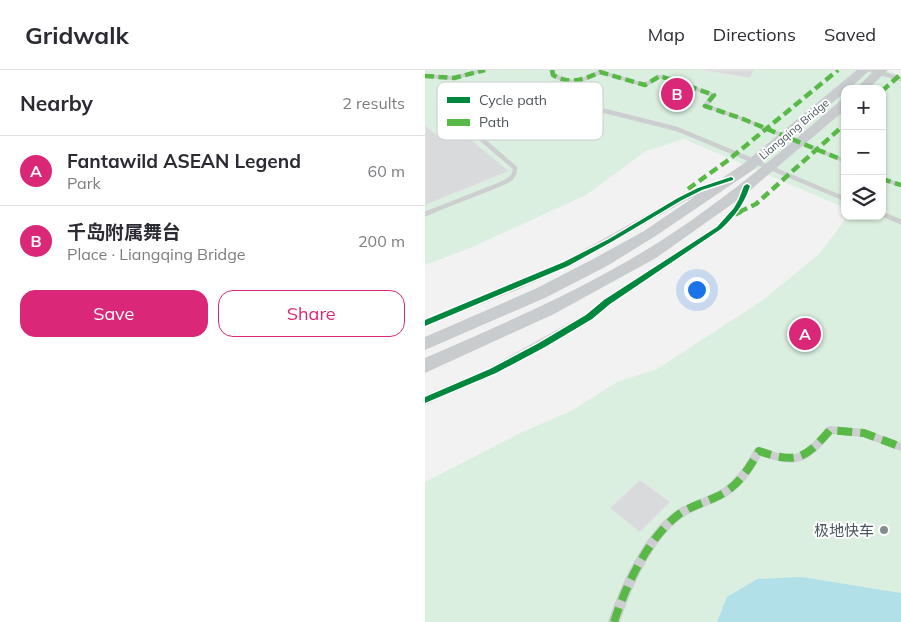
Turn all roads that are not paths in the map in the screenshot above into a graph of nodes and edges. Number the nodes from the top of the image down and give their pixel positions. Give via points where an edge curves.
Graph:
1 (485, 70) edge
2 (552, 70) edge
3 (864, 70) edge
4 (871, 70) edge
5 (882, 70) edge
6 (425, 76) edge
7 (901, 79) edge
8 (865, 85) edge
9 (841, 107) edge
10 (603, 111) edge
11 (483, 140) edge
12 (841, 159) edge
13 (731, 179) junction
14 (886, 180) edge
15 (901, 185) edge
16 (747, 186) junction
17 (841, 197) edge
18 (425, 214) edge
19 (886, 216) edge
20 (901, 222) edge
21 (425, 323) edge
22 (425, 344) edge
23 (425, 366) edge
24 (425, 400) edge
25 (901, 447) edge
26 (615, 622) edge

1 - 6 street via 454,78
2 - 12 street via 553,75 563,81 581,81 600,72 645,85 660,76 714,95 705,106
3 - 13 main road, Liangqing Bridge
4 - 7 lane
5 - 8 main road
9 - 16 main road, Liangqing Bridge
10 - 17 lane via 677,129
11 - 18 lane via 515,168 515,174 501,184
13 - 21 street via 680,199 565,264
13 - 22 main road, Liangqing Bridge via 601,262
14 - 15 street
16 - 23 main road, Liangqing Bridge via 688,230 622,272 543,313
16 - 24 street via 735,214 719,228 589,317 493,371
19 - 20 lane
25 - 26 street via 865,433 830,430 812,452 799,458 783,460 759,451 747,472 729,490 677,515 659,533 644,557

